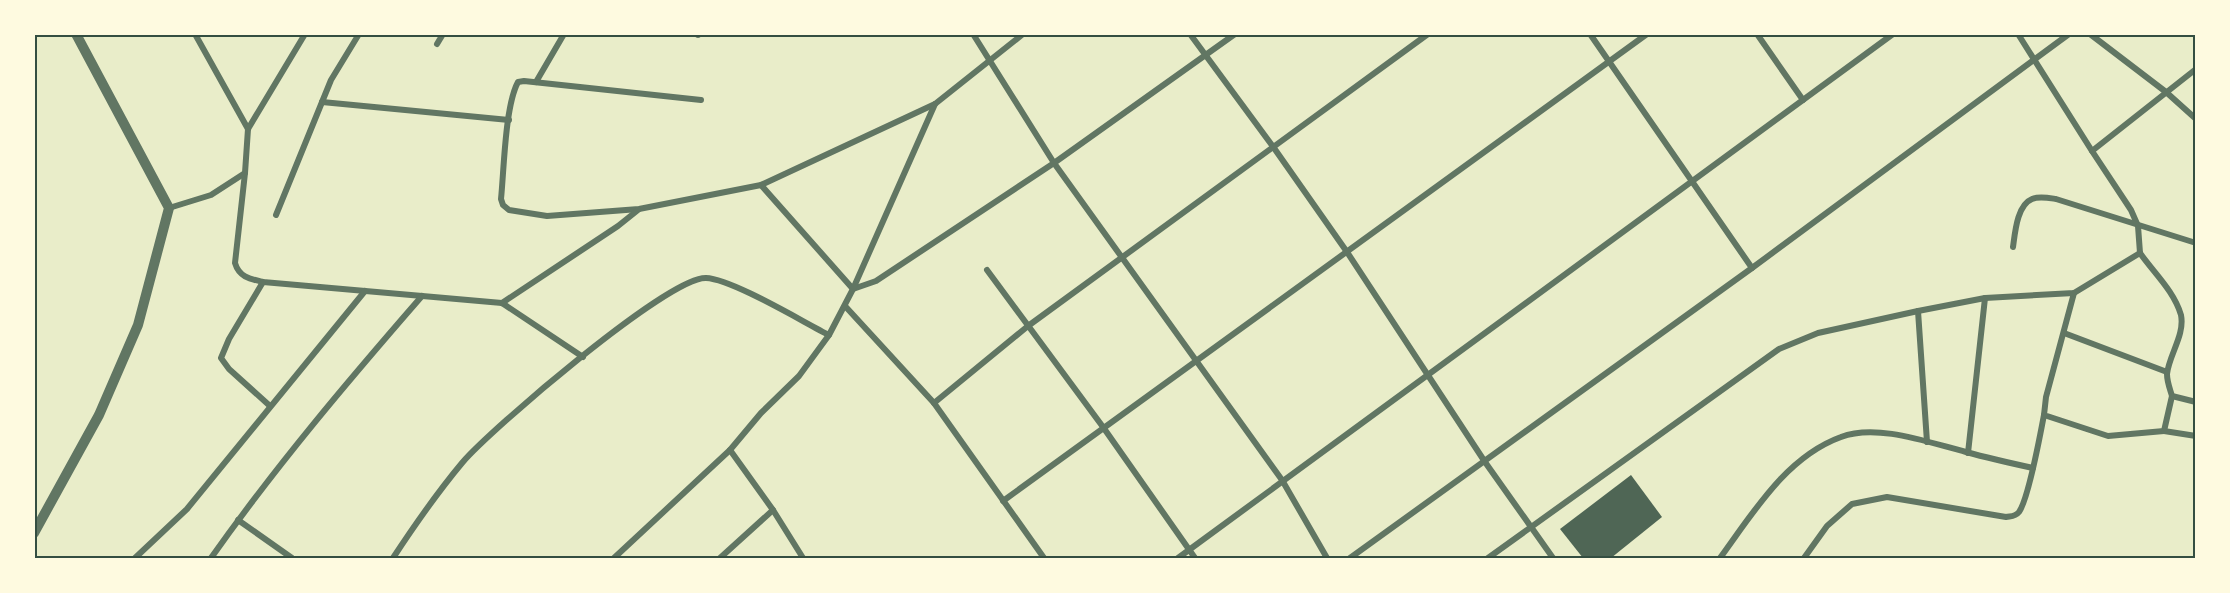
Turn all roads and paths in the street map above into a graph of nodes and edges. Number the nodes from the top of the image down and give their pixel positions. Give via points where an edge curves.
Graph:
1 (76, 34) edge
2 (195, 34) edge
3 (305, 34) edge
4 (359, 34) edge
5 (443, 34) edge
6 (564, 34) edge
7 (974, 34) edge
8 (1023, 34) edge
9 (1190, 34) edge
10 (1235, 34) edge
11 (1428, 34) edge
12 (1590, 34) edge
13 (1647, 34) edge
14 (1757, 34) edge
15 (1893, 34) edge
16 (2019, 34) edge
17 (2069, 34) edge
18 (2090, 34) edge
19 (437, 44) dead end
20 (1205, 55) junction
21 (2035, 59) junction
22 (991, 61) junction
23 (1610, 62) junction
24 (2196, 69) edge
25 (536, 82) junction
26 (2166, 92) junction
27 (701, 100) dead end
28 (1803, 100) junction
29 (322, 102) junction
30 (935, 104) junction
31 (509, 120) junction
32 (2196, 120) edge
33 (248, 129) junction
34 (1274, 148) junction
35 (2092, 151) junction
36 (1054, 163) junction
37 (245, 173) junction
38 (1692, 181) junction
39 (761, 185) junction
40 (169, 208) junction
41 (639, 209) junction
42 (276, 215) dead end
43 (2138, 226) junction
44 (2196, 243) edge
45 (2013, 247) dead end
46 (1347, 252) junction
47 (2140, 254) junction
48 (1122, 257) junction
49 (1752, 268) junction
50 (987, 270) dead end
51 (263, 282) junction
52 (853, 290) junction
53 (364, 291) junction
54 (2074, 293) junction
55 (422, 296) junction
56 (1985, 298) junction
57 (502, 303) junction
58 (845, 306) junction
59 (1918, 311) junction
60 (1028, 326) junction
61 (2064, 333) junction
62 (829, 335) junction
63 (583, 357) junction
64 (1194, 360) junction
65 (2167, 372) junction
66 (1429, 375) junction
67 (2172, 396) junction
68 (2196, 402) edge
69 (934, 403) junction
70 (270, 406) junction
71 (2044, 415) junction
72 (1103, 427) junction
73 (2164, 431) junction
74 (2196, 436) edge
75 (1928, 442) junction
76 (730, 450) junction
77 (1968, 453) junction
78 (1485, 462) junction
79 (2033, 468) junction
80 (1282, 480) junction
81 (1003, 501) junction
82 (772, 510) junction
83 (238, 520) junction
84 (1532, 529) junction
85 (34, 533) edge
86 (1189, 550) junction
87 (135, 558) edge
88 (211, 558) edge
89 (292, 558) edge
90 (393, 558) edge
91 (614, 558) edge
92 (720, 558) edge
93 (803, 558) edge
94 (1044, 558) edge
95 (1178, 558) edge
96 (1195, 558) edge
97 (1326, 558) edge
98 (1350, 558) edge
99 (1488, 558) edge
100 (1553, 558) edge
101 (1720, 558) edge
102 (1804, 558) edge

1 - 40 street
2 - 33 street
3 - 33 street
4 - 29 street
5 - 19 street
6 - 25 street
7 - 22 street
8 - 22 street
9 - 20 street
10 - 20 street
11 - 34 street
12 - 23 street
13 - 23 street
14 - 28 street
15 - 28 street
16 - 21 street
17 - 21 street
18 - 26 street
20 - 34 street
20 - 36 street
21 - 35 street
21 - 49 street
22 - 30 street
22 - 36 street
23 - 38 street
23 - 46 street
24 - 26 street
25 - 27 street
25 - 31 street via 518,82
26 - 32 street
26 - 35 street
28 - 38 street
29 - 31 street
29 - 42 street
30 - 39 street
30 - 52 street
31 - 41 street via 501,199 509,210 547,216
33 - 37 street
34 - 46 street
34 - 48 street
35 - 43 street
36 - 48 street
36 - 52 street via 876,282
37 - 40 street via 211,195
37 - 51 street via 235,263 240,274
38 - 49 street
38 - 66 street
39 - 41 street
39 - 52 street
40 - 85 street via 138,325 99,415
41 - 57 street
43 - 44 street
43 - 45 street via 2039,197 2030,199 2024,207
43 - 47 street
46 - 64 street
46 - 66 street
47 - 54 street
47 - 65 street via 2169,288 2181,316 2179,337
48 - 60 street
48 - 64 street
49 - 78 street
50 - 60 street
51 - 53 street
51 - 70 street via 221,358
52 - 58 street
53 - 55 street
53 - 70 street
54 - 56 street
54 - 61 street
55 - 57 street
55 - 83 street via 342,388
56 - 59 street
56 - 77 street
57 - 63 street
58 - 62 street
58 - 69 street
59 - 75 street
59 - 84 street via 1818,333 1779,349
60 - 69 street
60 - 72 street
61 - 65 street
61 - 71 street
62 - 63 street via 741,290 707,278 685,285 645,308
62 - 76 street via 799,376
63 - 90 street via 520,407 463,462
64 - 72 street
64 - 80 street
65 - 67 street
66 - 78 street
66 - 80 street
67 - 68 street
67 - 73 street
69 - 81 street
70 - 87 street via 187,509
71 - 73 street via 2108,436
71 - 79 street
72 - 81 street
72 - 86 street
73 - 74 street
75 - 77 street
75 - 101 street via 1863,432 1824,444 1773,487
76 - 82 street
76 - 91 street
77 - 79 street
78 - 84 street
78 - 98 street
79 - 102 street via 2015,516 2006,518 1887,497 1852,504 1827,526
80 - 86 street
80 - 97 street
81 - 94 street
82 - 92 street
82 - 93 street
83 - 88 street
83 - 89 street
84 - 99 street
84 - 100 street
86 - 95 street
86 - 96 street

